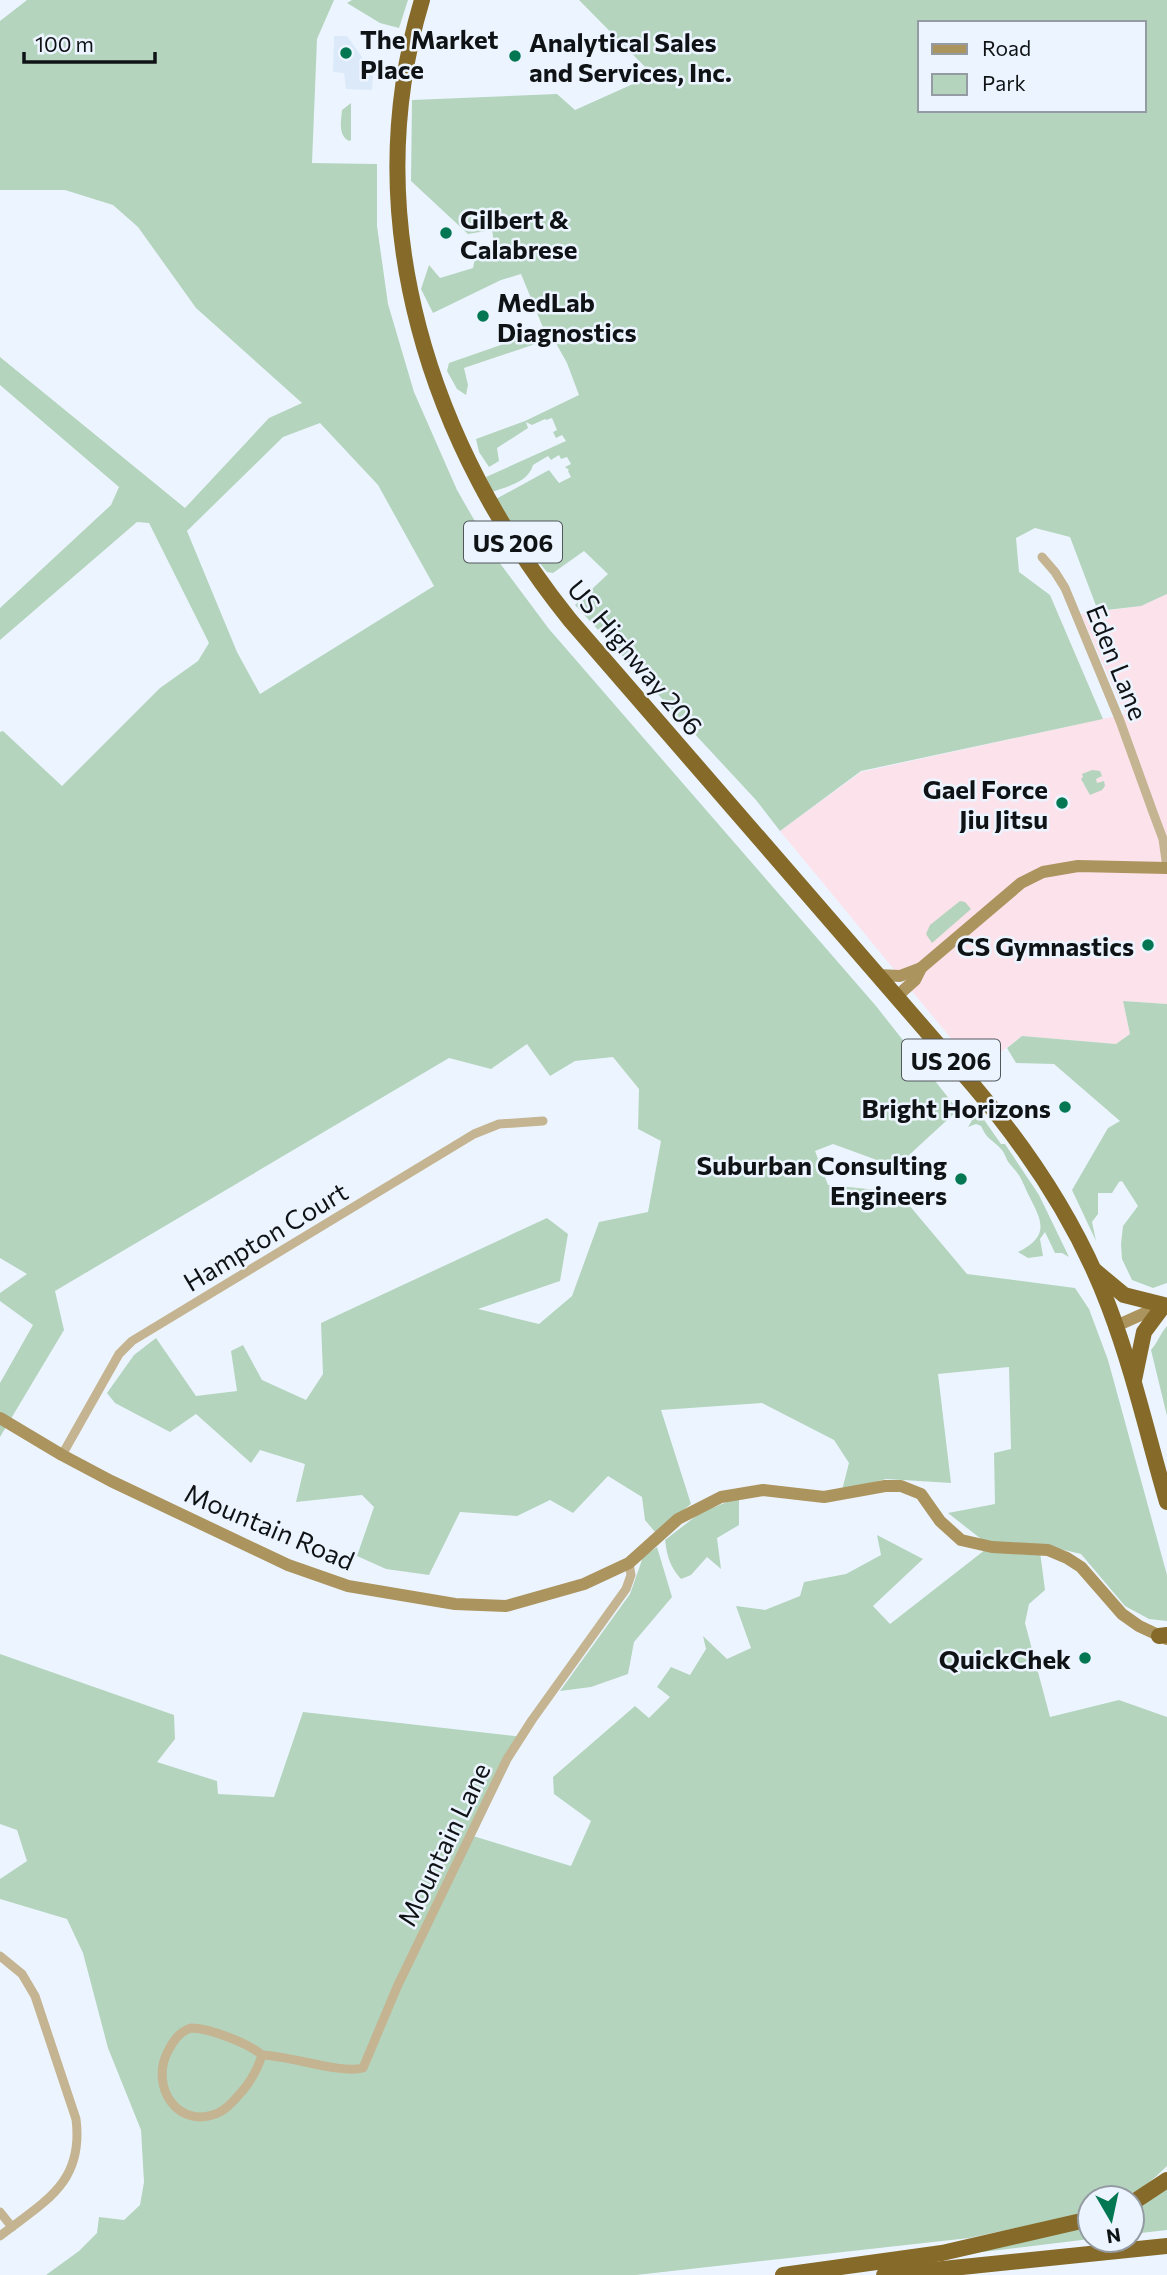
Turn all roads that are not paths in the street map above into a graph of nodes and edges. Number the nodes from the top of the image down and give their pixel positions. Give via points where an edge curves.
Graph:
1 (422, 0) edge
2 (1042, 557) dead end
3 (1167, 868) edge
4 (921, 968) junction
5 (877, 975) junction
6 (896, 997) junction
7 (543, 1121) dead end
8 (1093, 1269) junction
9 (1166, 1304) edge
10 (1116, 1326) junction
11 (1133, 1383) junction
12 (0, 1418) edge
13 (62, 1455) junction
14 (1167, 1502) edge
15 (629, 1563) junction
16 (1164, 1637) edge
17 (0, 1956) edge
18 (262, 2055) junction
19 (1167, 2180) edge
20 (1146, 2194) edge
21 (0, 2212) edge
22 (1076, 2222) edge
23 (12, 2227) junction
24 (0, 2236) edge
25 (1167, 2246) edge
26 (783, 2275) edge
27 (884, 2275) edge

1 - 5 highway, US Highway 206 / US 206 via 400,109 398,209 424,346 470,464 512,541 558,605
2 - 3 street, Eden Lane via 1065,588 1115,709 1163,839
3 - 4 street via 1072,866 1036,875 1005,895
4 - 5 street via 900,976
4 - 6 street
5 - 6 highway, US 206
6 - 8 highway, US 206 via 1030,1156
7 - 13 street, Hampton Court via 499,1124 474,1134 132,1341 119,1354
8 - 9 highway via 1125,1295
8 - 10 highway, US 206
9 - 10 street
9 - 11 highway via 1144,1332
10 - 11 highway, US 206
11 - 14 highway, US 206
12 - 13 street, Mountain Road
13 - 15 street, Mountain Road via 288,1565 348,1586 410,1598 506,1606 584,1584
15 - 16 street, Mountain Road via 678,1520 721,1497 763,1490 824,1497 901,1486 921,1494 961,1540 1040,1549 1068,1558 1122,1614
15 - 18 street, Mountain Lane via 626,1589 507,1759 363,2068 353,2071
17 - 23 street via 22,1974 35,1996 78,2137 75,2160 59,2189
18 - 18 street via 232,2039 187,2029 177,2037 163,2064 165,2093 184,2113 213,2115 240,2094
19 - 20 highway
21 - 23 street
22 - 26 highway via 942,2253
23 - 24 street
25 - 27 highway

